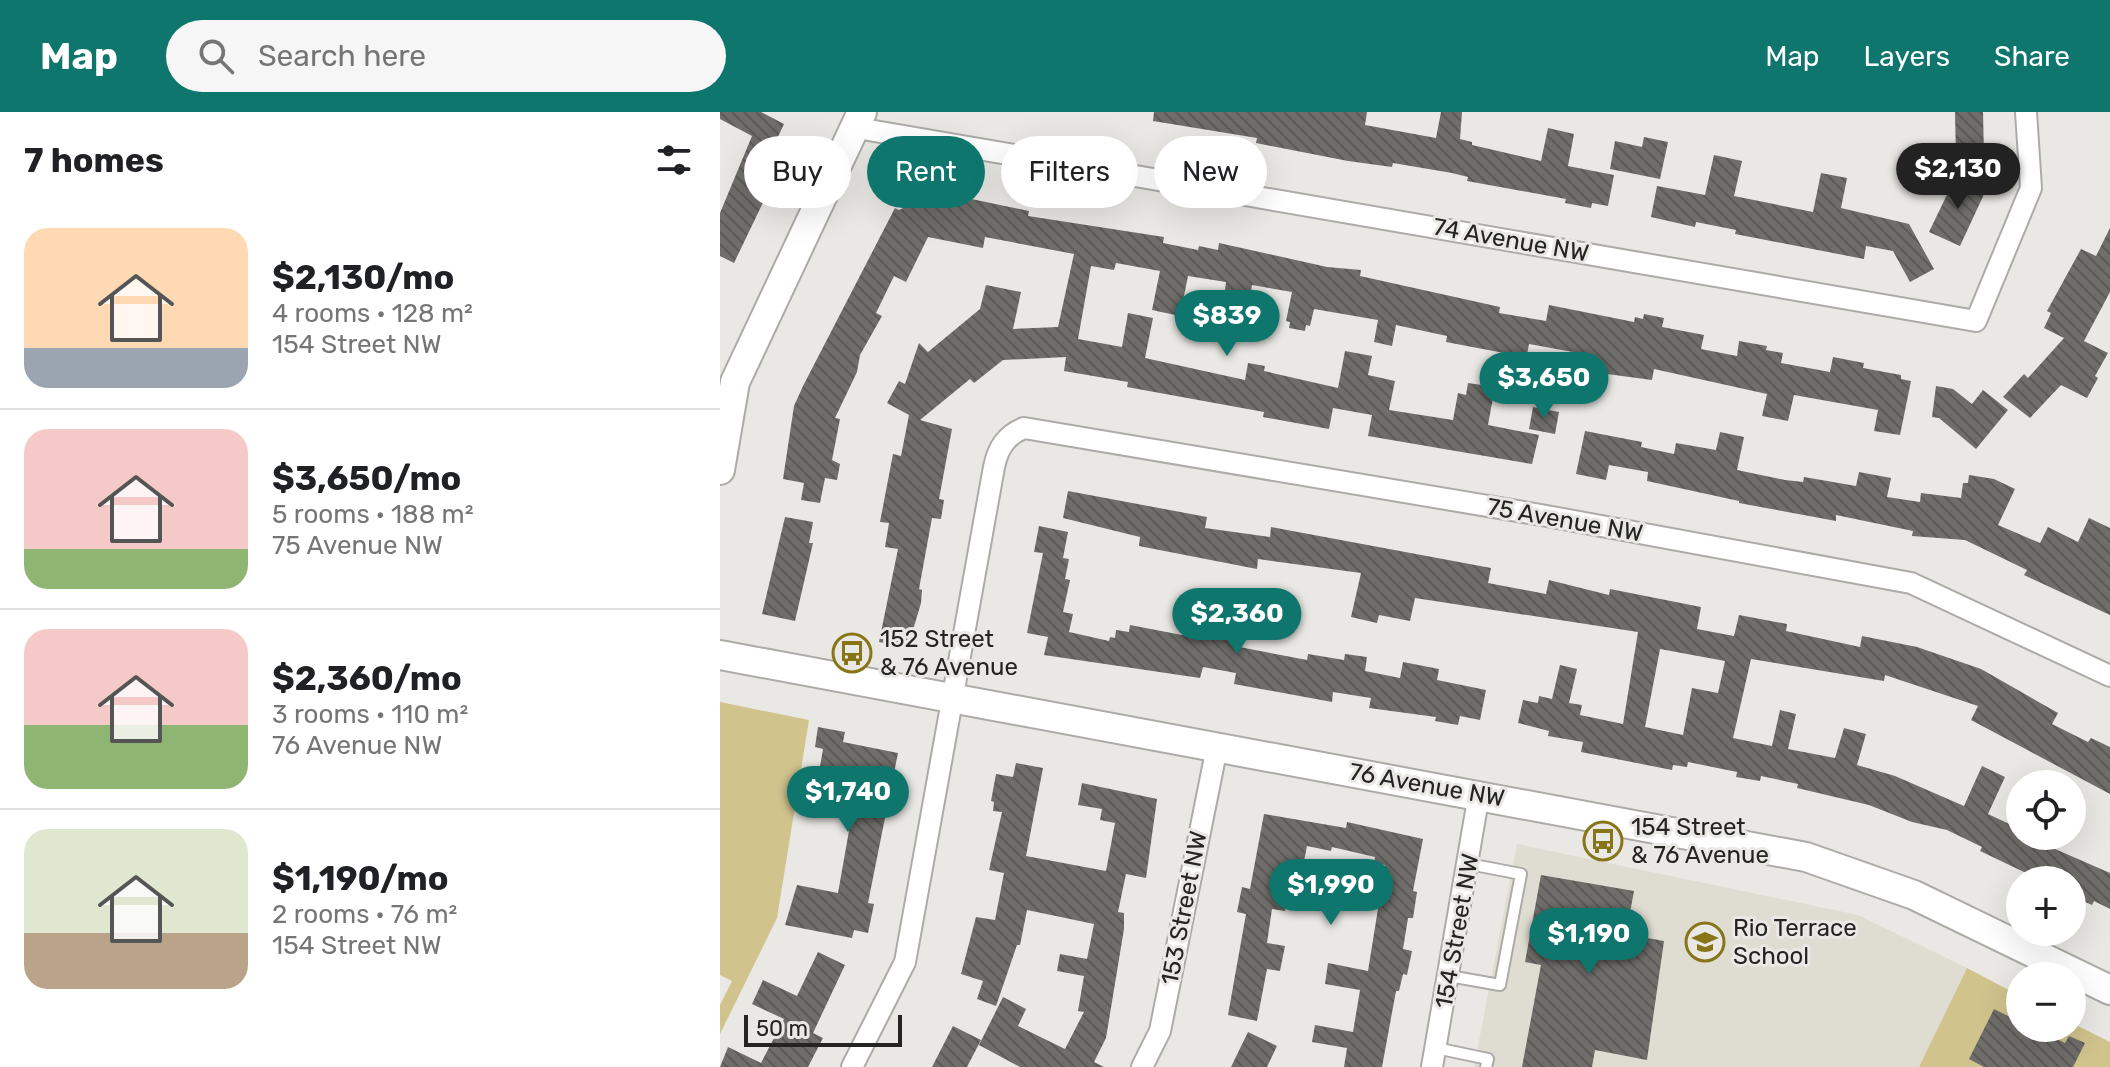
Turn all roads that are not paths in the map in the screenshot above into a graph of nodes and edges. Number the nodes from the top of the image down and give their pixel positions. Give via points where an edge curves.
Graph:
1 (2026, 112) edge
2 (860, 120) edge
3 (728, 378) edge
4 (720, 470) edge
5 (720, 655) edge
6 (2110, 676) edge
7 (952, 698) junction
8 (1217, 747) junction
9 (1479, 794) junction
10 (1469, 864) junction
11 (1449, 976) junction
12 (2110, 990) edge
13 (1434, 1057) edge
14 (852, 1067) edge
15 (1142, 1067) edge
16 (1486, 1067) edge

1 - 2 street, 74 Avenue NW via 2031,188 1976,321
2 - 3 street
3 - 4 street
5 - 7 street, 76 Avenue NW
6 - 7 street, 75 Avenue NW via 1911,583 1033,427 1006,439 994,467
7 - 8 street, 76 Avenue NW
7 - 14 street via 905,962
8 - 9 street, 76 Avenue NW
8 - 15 street, 153 Street NW via 1160,1031
9 - 10 street, 154 Street NW
9 - 12 street, 76 Avenue NW via 1832,864 1914,895
10 - 11 street, 154 Street NW
10 - 11 lane via 1521,874 1500,985
11 - 13 street, 154 Street NW
13 - 16 lane via 1488,1059

